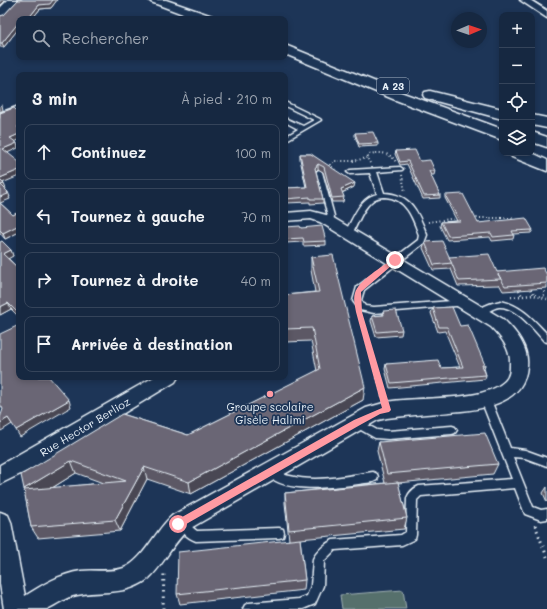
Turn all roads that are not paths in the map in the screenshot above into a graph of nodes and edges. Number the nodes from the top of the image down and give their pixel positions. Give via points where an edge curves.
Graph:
1 (15, 0) edge
2 (155, 0) edge
3 (173, 0) edge
4 (524, 0) edge
5 (0, 15) edge
6 (547, 15) edge
7 (200, 16) edge
8 (218, 16) edge
9 (288, 43) edge
10 (288, 50) edge
11 (337, 71) junction
12 (379, 80) junction
13 (288, 105) edge
14 (16, 109) edge
15 (499, 113) edge
16 (0, 115) edge
17 (535, 121) edge
18 (288, 122) edge
19 (547, 123) edge
20 (499, 125) edge
21 (303, 129) junction
22 (499, 134) edge
23 (288, 136) edge
24 (535, 138) edge
25 (547, 142) edge
26 (499, 145) edge
27 (535, 146) edge
28 (547, 150) edge
29 (525, 156) edge
30 (547, 166) edge
31 (400, 169) dead end
32 (373, 171) junction
33 (319, 172) road end
34 (350, 172) road end
35 (381, 195) junction
36 (288, 217) edge
37 (330, 221) junction
38 (349, 232) junction
39 (395, 260) junction
40 (473, 307) junction
41 (547, 339) edge
42 (164, 380) edge
43 (486, 400) junction
44 (357, 423) junction
45 (452, 430) dead end
46 (507, 452) junction
47 (547, 462) edge
48 (271, 471) junction
49 (0, 475) edge
50 (373, 477) dead end
51 (518, 483) junction
52 (547, 514) edge
53 (0, 522) edge
54 (182, 522) junction
55 (279, 533) dead end
56 (16, 609) edge
57 (25, 609) edge
58 (249, 609) edge

1 - 5 main road
2 - 7 main road
3 - 8 main road
4 - 6 street
9 - 12 main road, A 23
10 - 11 main road, A 23
11 - 22 main road, A 23
11 - 26 main road via 365,87
12 - 15 main road
12 - 20 main road, A 23
13 - 21 lane via 318,120
14 - 16 lane
17 - 19 main road
18 - 21 lane
21 - 23 lane
24 - 25 main road
27 - 28 main road
29 - 30 main road
31 - 32 lane
32 - 34 lane
32 - 35 lane
33 - 37 lane via 331,216
35 - 38 lane via 369,200
35 - 39 lane via 404,201 412,209 423,238
36 - 37 street via 311,215
37 - 38 street
38 - 39 street
39 - 40 street
39 - 40 lane via 360,289 358,304 374,310
40 - 41 lane via 498,304 516,308
40 - 43 street via 496,322 510,338 518,353 518,375 512,385
42 - 49 street, Rue Hector Berlioz
43 - 44 street via 387,410
43 - 46 lane
44 - 45 lane via 375,434 388,435
44 - 48 street
46 - 47 lane via 525,454
46 - 51 lane
48 - 50 lane via 282,479 300,482
48 - 54 street
51 - 52 lane via 529,510 540,515
51 - 58 lane via 419,491 412,498 411,535 402,540 333,545 319,559 317,586 311,600 299,605
53 - 56 street
54 - 55 lane via 188,532 196,536
54 - 57 street via 168,532 143,568 132,576 113,581 74,584

